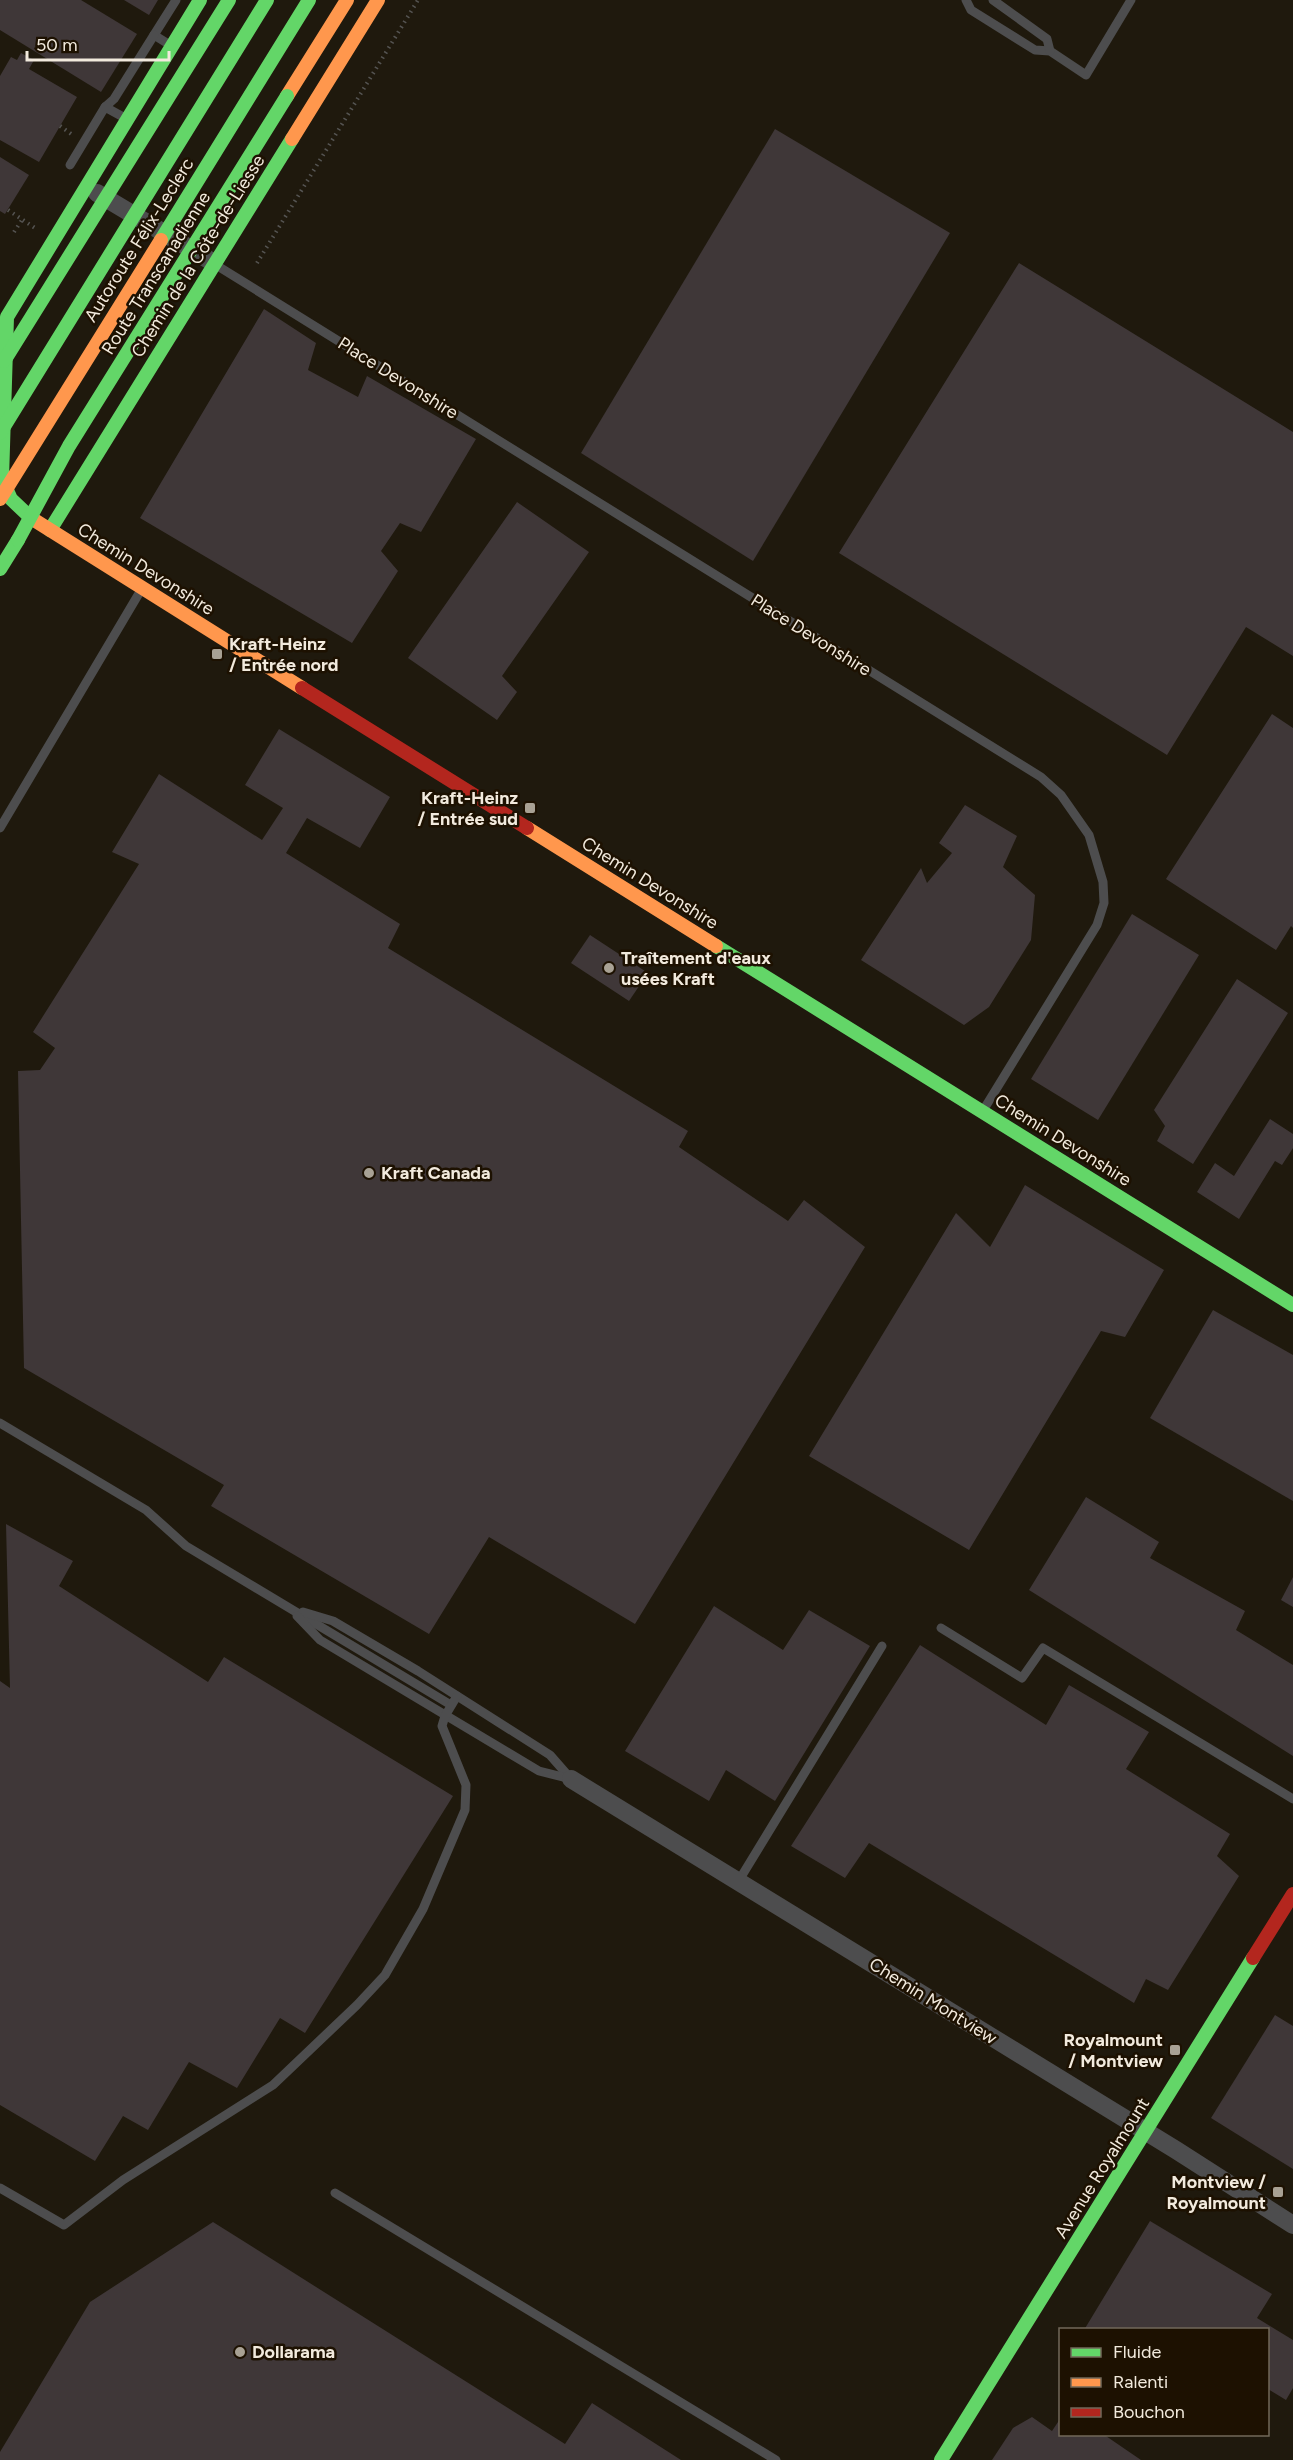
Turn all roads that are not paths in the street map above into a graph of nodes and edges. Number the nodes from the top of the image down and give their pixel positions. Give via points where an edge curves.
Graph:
1 (176, 0) edge
2 (199, 0) edge
3 (229, 0) edge
4 (267, 0) edge
5 (309, 0) edge
6 (347, 0) edge
7 (378, 0) edge
8 (966, 0) edge
9 (993, 0) edge
10 (1131, 0) edge
11 (154, 35) junction
12 (172, 46) junction
13 (1050, 51) junction
14 (105, 107) junction
15 (128, 120) junction
16 (70, 165) dead end
17 (86, 186) junction
18 (214, 263) junction
19 (0, 367) edge
20 (0, 433) edge
21 (0, 499) edge
22 (50, 531) junction
23 (0, 569) edge
24 (142, 588) junction
25 (0, 828) edge
26 (982, 1111) junction
27 (1293, 1305) edge
28 (0, 1423) edge
29 (288, 1608) junction
30 (941, 1629) dead end
31 (882, 1646) dead end
32 (457, 1696) junction
33 (451, 1705) junction
34 (445, 1716) junction
35 (571, 1779) junction
36 (1293, 1799) edge
37 (738, 1882) junction
38 (1293, 1894) edge
39 (1146, 2131) junction
40 (0, 2188) edge
41 (336, 2193) dead end
42 (1293, 2225) edge
43 (776, 2460) edge
44 (941, 2460) edge

1 - 11 lane
2 - 12 main road
3 - 19 main road, bridge
4 - 20 main road, Autoroute Félix-Leclerc, bridge
5 - 21 main road, Autoroute Félix-Leclerc, bridge
6 - 23 main road, Route Transcanadienne, bridge via 69,446
7 - 18 main road, Chemin de la Côte-de-Liesse
8 - 13 lane via 971,10 1035,50
9 - 13 lane via 1047,39
10 - 13 lane via 1086,75
11 - 12 lane
11 - 14 lane
12 - 15 main road
14 - 15 lane
14 - 16 lane
15 - 17 main road
17 - 18 street
17 - 22 main road, Chemin Devonshire via 11,308 5,326 2,479 11,501
18 - 22 main road, Chemin de la Côte-de-Liesse
18 - 26 lane, Place Devonshire via 1041,777 1061,795 1089,835 1104,882 1104,903 1097,925
22 - 24 main road, Chemin Devonshire
24 - 25 lane
24 - 26 main road, Chemin Devonshire
26 - 27 main road, Chemin Devonshire
28 - 29 lane via 146,1510 186,1546
29 - 32 lane via 333,1621
29 - 33 lane
29 - 34 lane via 320,1640
30 - 36 lane via 1023,1678 1043,1648
31 - 37 lane
32 - 33 lane
32 - 35 lane via 550,1755
33 - 34 lane
34 - 35 lane via 539,1771
34 - 40 lane via 444,1734 466,1785 465,1810 418,1920 374,1988 273,2085 123,2180 64,2225
35 - 37 street, Chemin Montview
37 - 39 street, Chemin Montview
38 - 39 main road, Avenue Royalmount
39 - 42 street, Chemin Montview
39 - 44 main road, Avenue Royalmount
41 - 43 lane

